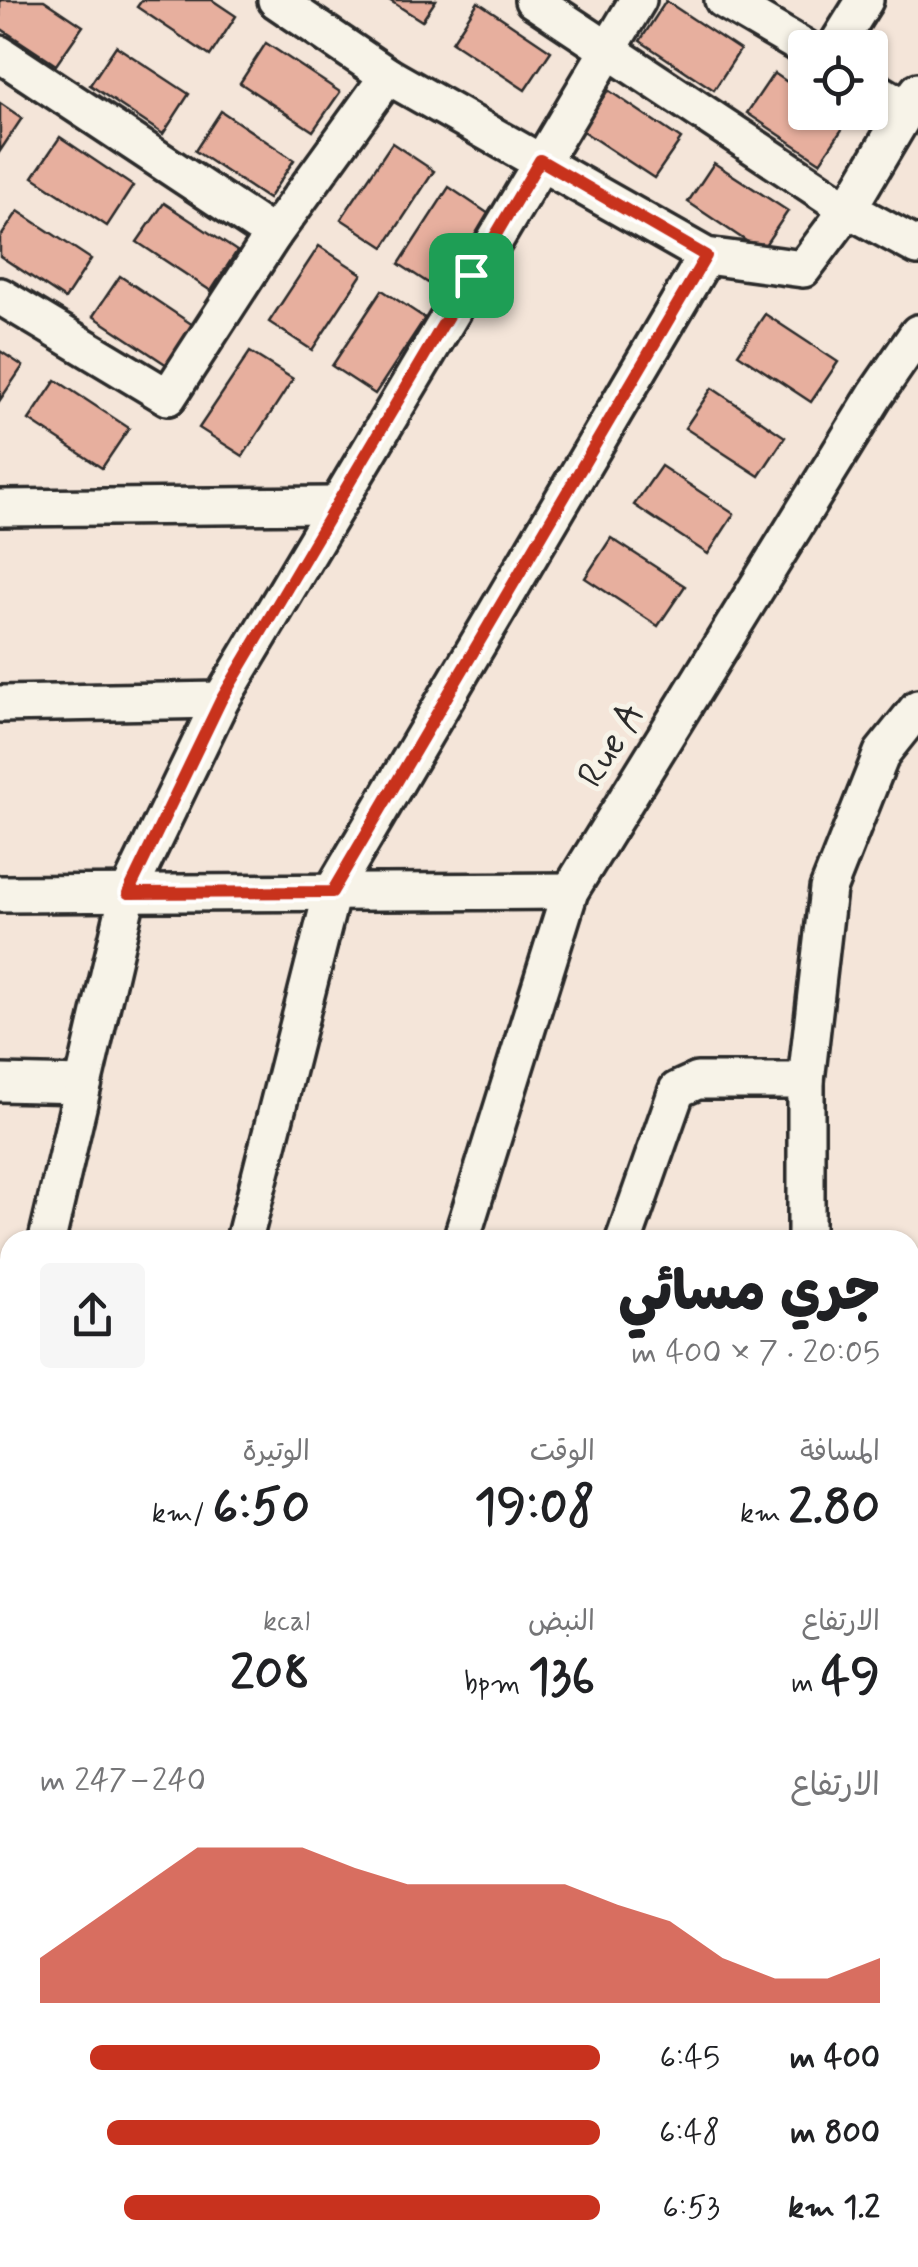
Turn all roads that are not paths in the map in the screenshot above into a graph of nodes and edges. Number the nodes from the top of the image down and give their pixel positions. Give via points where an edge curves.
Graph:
1 (276, 0) edge
2 (533, 0) edge
3 (638, 0) edge
4 (723, 0) edge
5 (865, 0) edge
6 (846, 30) edge
7 (788, 38) edge
8 (607, 50) junction
9 (0, 54) edge
10 (388, 76) junction
11 (888, 92) edge
12 (913, 100) edge
13 (540, 160) junction
14 (848, 210) junction
15 (273, 235) junction
16 (918, 247) edge
17 (706, 256) junction
18 (0, 296) edge
19 (918, 333) edge
20 (334, 505) junction
21 (0, 508) edge
22 (221, 700) junction
23 (0, 704) edge
24 (918, 708) edge
25 (570, 891) junction
26 (332, 892) junction
27 (128, 893) junction
28 (0, 894) edge
29 (806, 1082) junction
30 (0, 1083) edge
31 (83, 1085) junction
32 (49, 1230) edge
33 (247, 1230) edge
34 (465, 1230) edge
35 (628, 1230) edge
36 (806, 1230) edge

1 - 10 street
2 - 8 street
3 - 8 street
4 - 7 street
5 - 6 street
8 - 13 street
8 - 14 street
9 - 15 street
10 - 13 street
10 - 15 street
11 - 12 street
12 - 14 street
13 - 17 street
13 - 20 street
14 - 16 street
14 - 17 street via 804,269
15 - 18 street via 168,397
17 - 26 street
19 - 25 street, Rue A
20 - 21 street
20 - 22 street
22 - 23 street
22 - 27 street
24 - 29 street via 882,753 828,889
25 - 26 street
25 - 34 street, Rue A
26 - 27 street
26 - 33 street
27 - 28 street
27 - 31 street
29 - 35 street via 697,1082 677,1090
29 - 36 street
30 - 31 street
31 - 32 street

